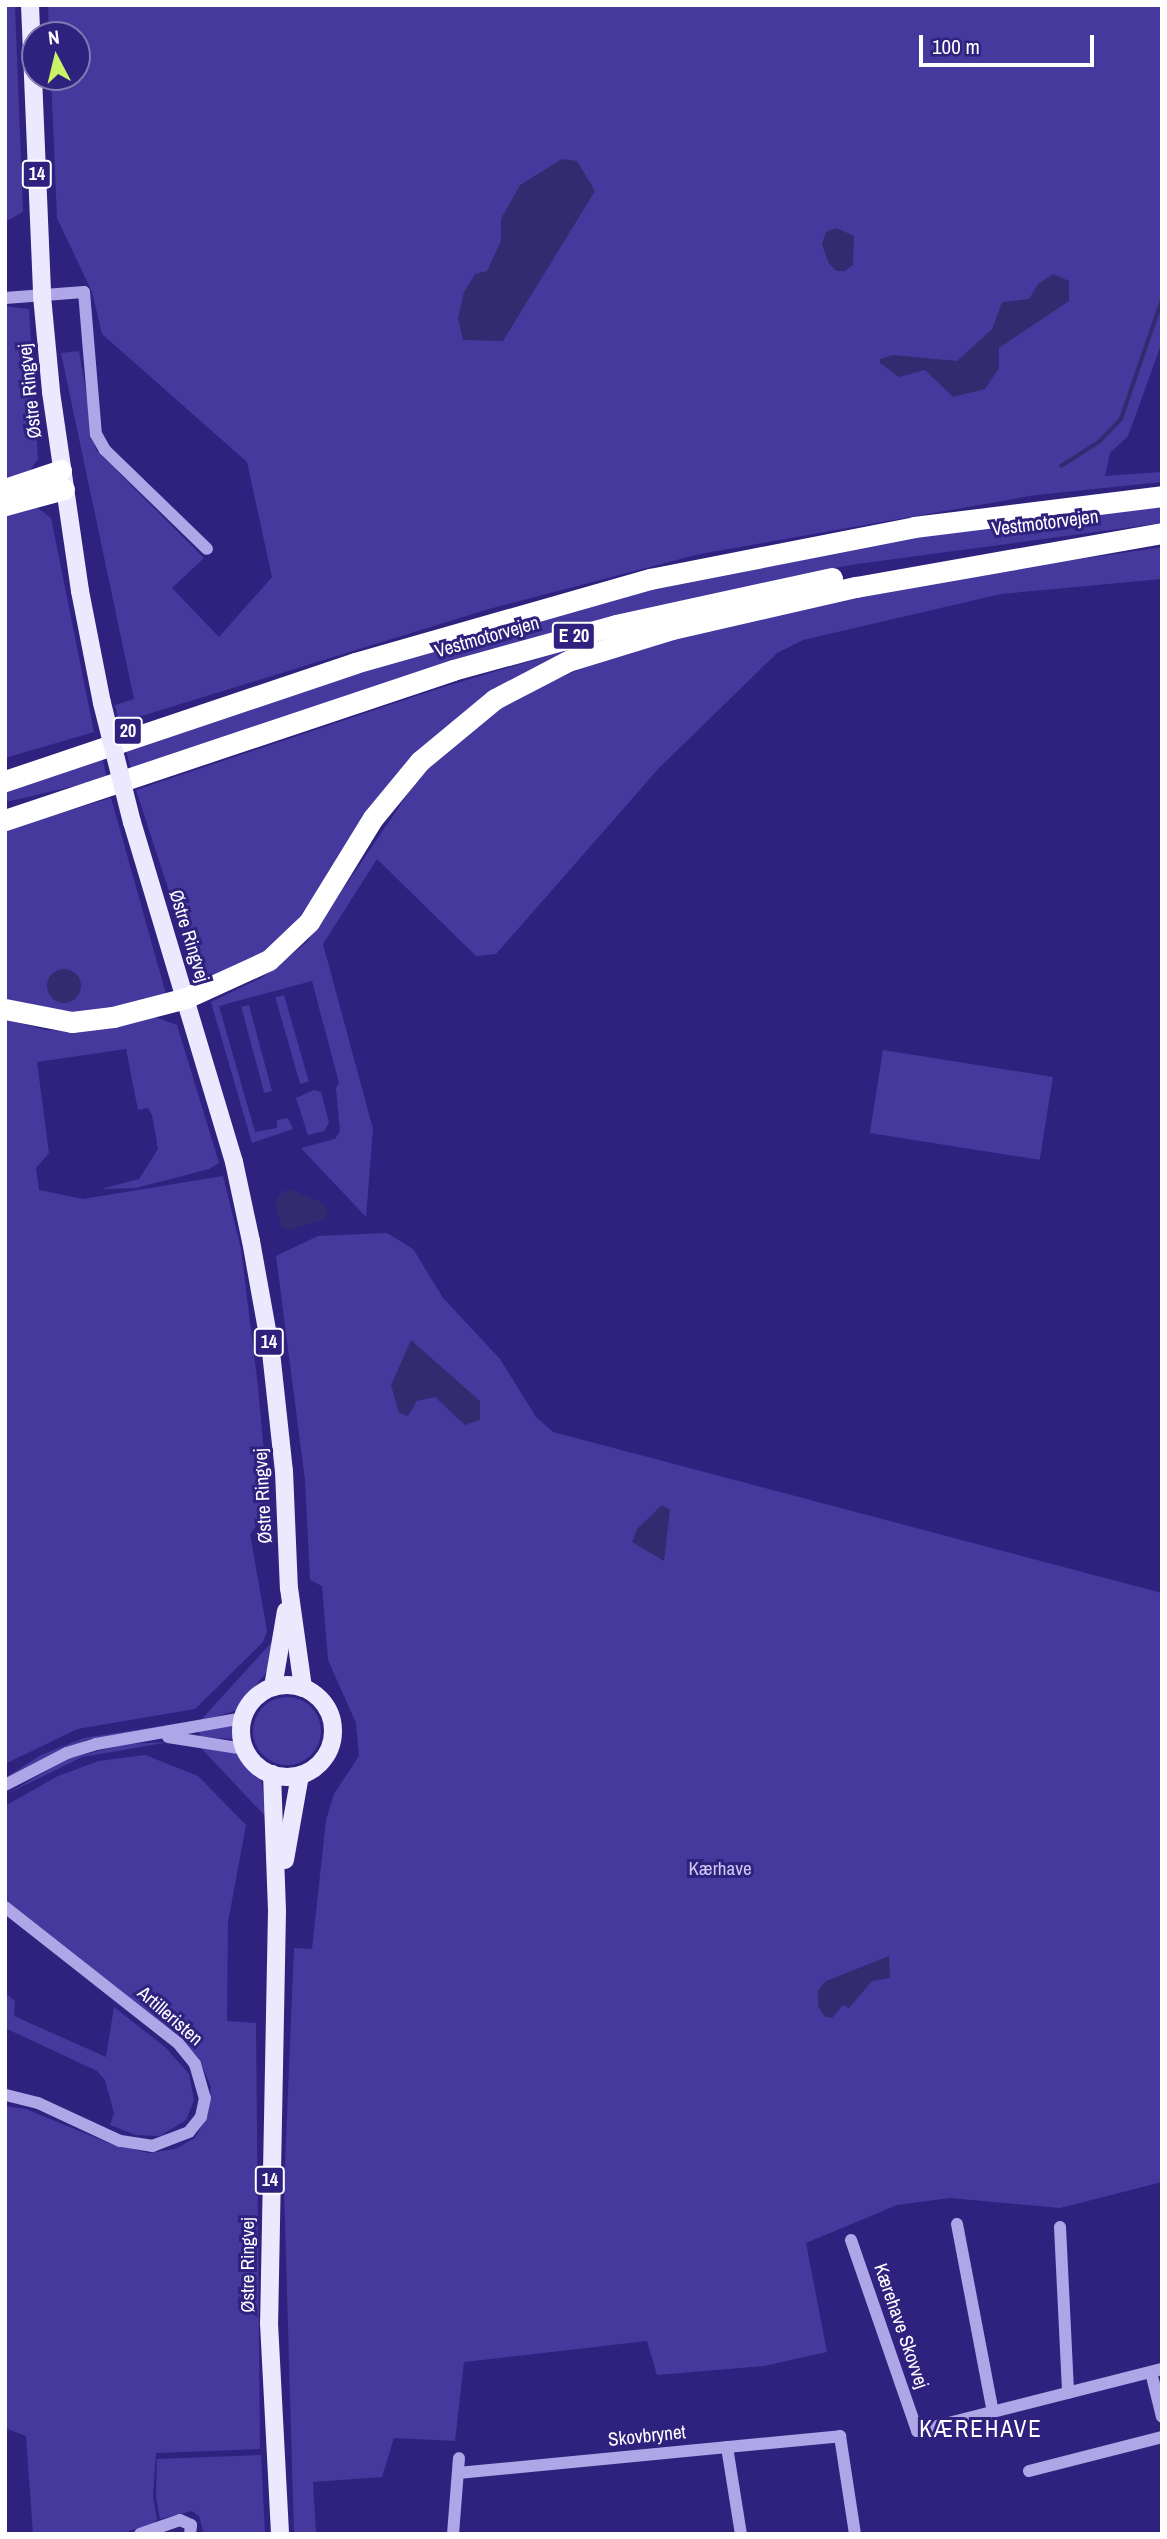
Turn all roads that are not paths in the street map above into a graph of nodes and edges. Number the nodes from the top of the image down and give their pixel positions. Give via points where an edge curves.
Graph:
1 (30, 5) edge
2 (42, 296) junction
3 (5, 298) edge
4 (62, 479) junction
5 (5, 488) edge
6 (1162, 496) edge
7 (5, 505) edge
8 (1162, 532) edge
9 (207, 549) dead end
10 (252, 698) junction
11 (5, 766) edge
12 (5, 781) edge
13 (5, 820) edge
14 (186, 999) junction
15 (5, 1009) edge
16 (289, 1588) junction
17 (274, 1687) junction
18 (303, 1688) junction
19 (243, 1718) junction
20 (150, 1735) junction
21 (245, 1749) junction
22 (272, 1774) junction
23 (300, 1775) junction
24 (5, 1785) edge
25 (5, 1907) edge
26 (277, 1911) junction
27 (5, 2095) edge
28 (957, 2224) dead end
29 (1060, 2227) dead end
30 (851, 2240) dead end
31 (1156, 2371) edge
32 (1068, 2393) junction
33 (993, 2412) junction
34 (1162, 2417) edge
35 (1162, 2437) edge
36 (727, 2447) junction
37 (460, 2458) dead end
38 (1029, 2471) dead end
39 (458, 2473) junction
40 (165, 2531) edge
41 (140, 2534) edge
42 (190, 2534) edge
43 (280, 2534) edge
44 (453, 2534) edge
45 (741, 2534) edge
46 (855, 2534) edge

1 - 2 main road, Østre Ringvej / 14
2 - 3 street
2 - 4 main road, Østre Ringvej / 14
2 - 9 street via 84,292 96,434 105,450
4 - 5 highway
4 - 7 highway
4 - 14 main road, Østre Ringvej / 14, bridge via 102,703 132,822
6 - 10 highway, Vestmotorvejen / E 20 via 1047,507 772,552 524,612
8 - 13 highway, Vestmotorvejen / E 20 via 934,559 616,625 453,670
8 - 14 highway, E 20 via 791,601 618,644 547,670 479,710 420,761 389,796 317,911 290,942 246,974
10 - 11 highway, 20
10 - 12 highway, Vestmotorvejen / E 20
14 - 15 highway via 72,1022
14 - 16 main road, Østre Ringvej / 14 via 239,1182 264,1315 284,1471
16 - 17 main road, Østre Ringvej / 14
16 - 18 main road, Østre Ringvej / 14
17 - 18 main road
17 - 19 main road via 255,1698
18 - 23 main road via 328,1710 333,1735 318,1764
19 - 20 street
19 - 21 main road
20 - 21 street
20 - 24 street via 67,1753
21 - 22 main road via 259,1767
22 - 23 main road
22 - 26 main road, Østre Ringvej / 14
23 - 26 main road, Østre Ringvej / 14
25 - 27 street, Artilleristen via 178,2043 195,2064 205,2098 201,2117 189,2132 153,2146 120,2141 38,2104
26 - 43 main road, Østre Ringvej / 14 via 269,2285
28 - 33 street
29 - 32 street
30 - 33 street, Kærehave Skovvej via 917,2431
31 - 32 street, Kærehave Skovvej
31 - 34 street, Kærehave Skovvej
32 - 33 street, Kærehave Skovvej
35 - 38 street
36 - 39 street, Skovbrynet
36 - 45 street
36 - 46 street, Skovbrynet via 840,2436
37 - 39 street
39 - 44 street
40 - 41 street
40 - 42 street via 185,2520 192,2527

